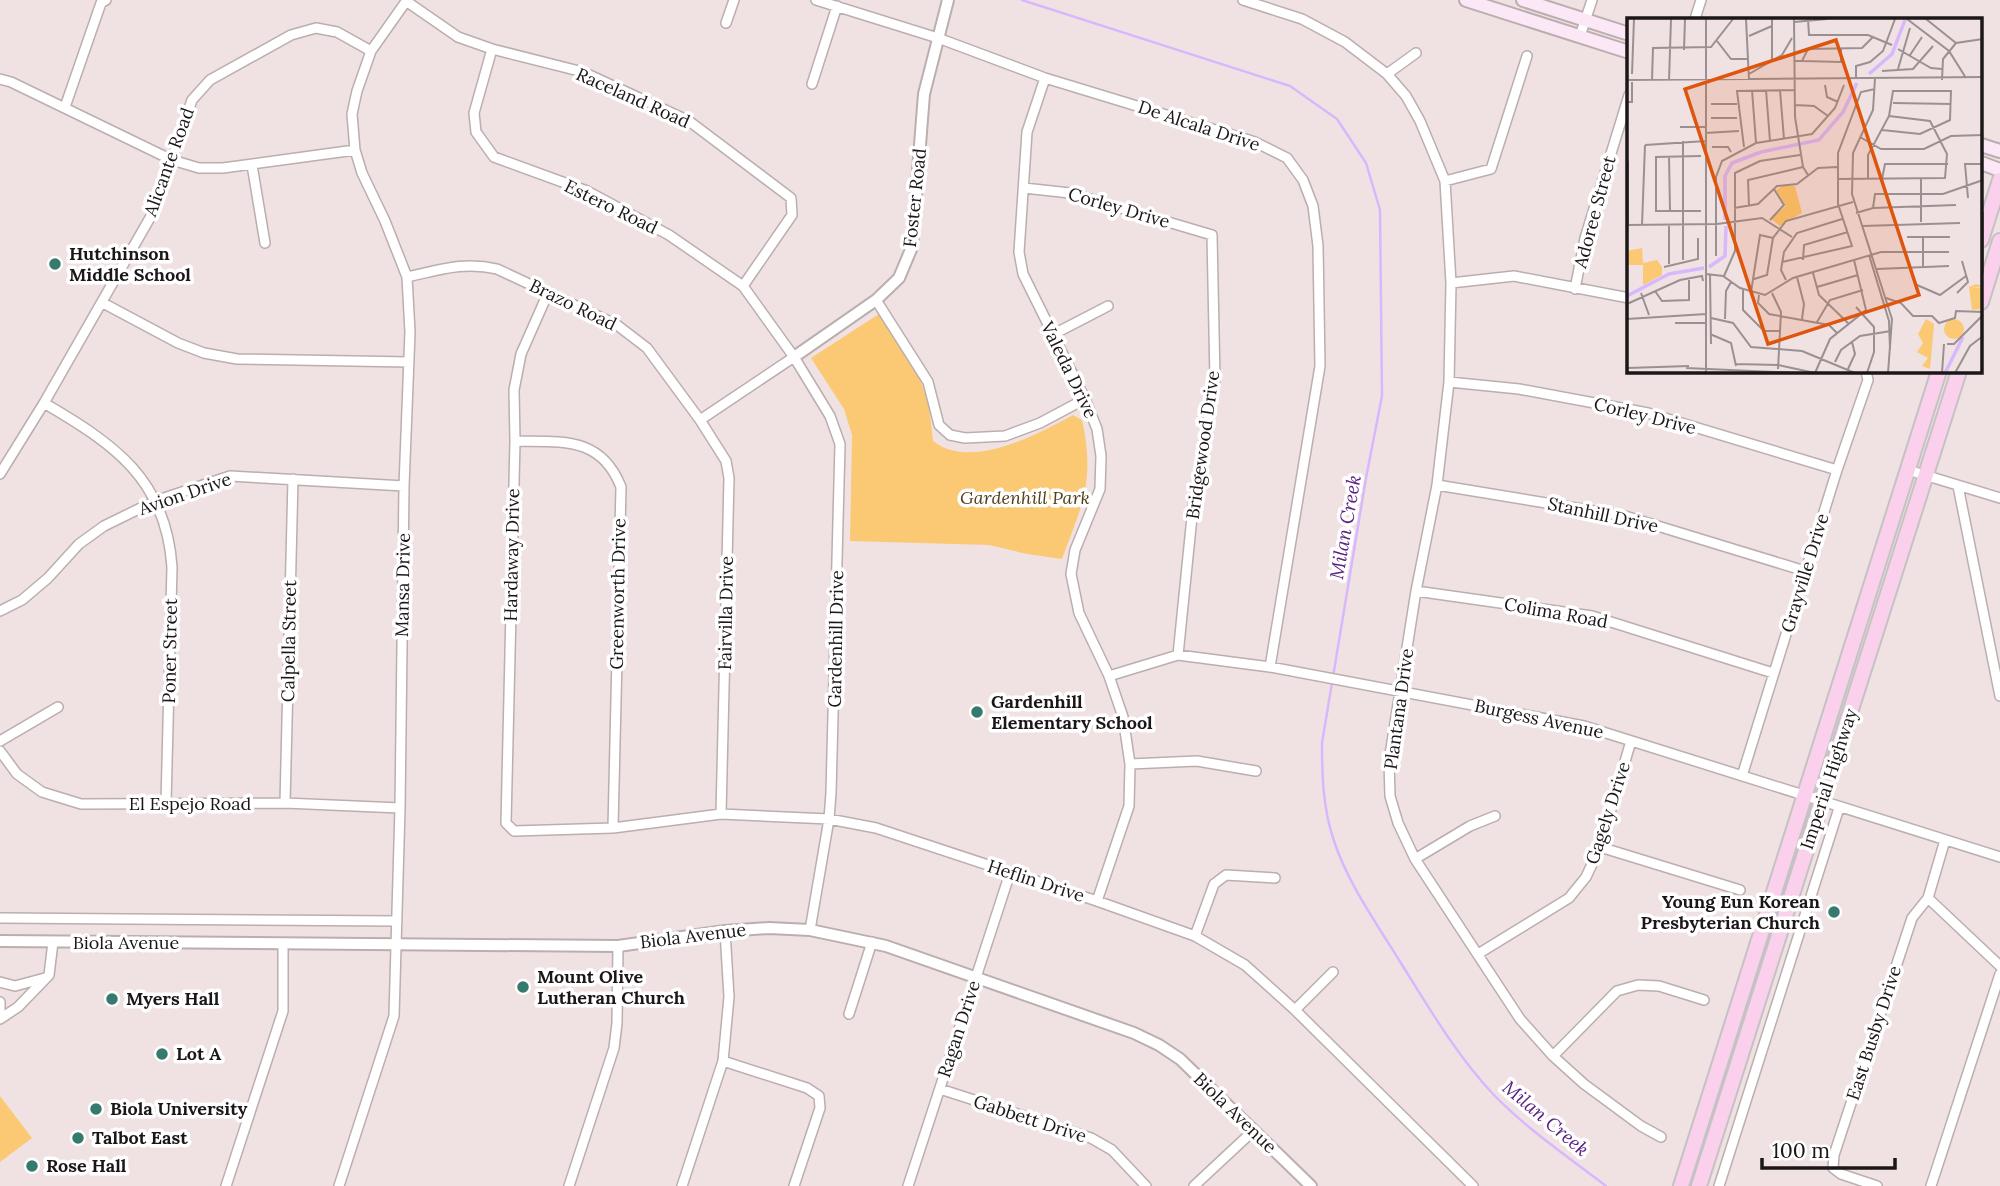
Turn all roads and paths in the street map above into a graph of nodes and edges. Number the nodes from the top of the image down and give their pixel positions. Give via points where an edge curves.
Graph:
1 (107, 0) edge
2 (734, 0) edge
3 (816, 0) edge
4 (948, 0) edge
5 (1243, 0) edge
6 (1466, 0) edge
7 (1523, 0) edge
8 (1592, 0) edge
9 (1701, 0) edge
10 (407, 1) edge
11 (836, 6) junction
12 (1695, 18) edge
13 (1586, 20) junction
14 (726, 23) dead end
15 (1627, 33) edge
16 (1580, 36) junction
17 (938, 38) junction
18 (492, 49) junction
19 (371, 51) junction
20 (1627, 51) edge
21 (1416, 53) dead end
22 (1527, 56) dead end
23 (1387, 74) junction
24 (1045, 78) junction
25 (0, 79) edge
26 (812, 84) dead end
27 (1627, 102) edge
28 (65, 107) junction
29 (1982, 145) edge
30 (355, 150) junction
31 (2000, 151) edge
32 (172, 159) junction
33 (1982, 163) edge
34 (252, 165) junction
35 (2000, 170) edge
36 (2000, 180) edge
37 (1445, 181) junction
38 (1024, 188) junction
39 (1212, 235) joint
40 (1982, 237) edge
41 (2000, 241) edge
42 (265, 243) dead end
43 (407, 277) junction
44 (1451, 283) junction
45 (743, 286) junction
46 (1575, 289) junction
47 (548, 293) junction
48 (1627, 298) edge
49 (1982, 299) edge
50 (876, 300) junction
51 (103, 303) junction
52 (1108, 306) dead end
53 (1052, 335) junction
54 (794, 357) junction
55 (409, 362) junction
56 (1866, 373) edge
57 (1938, 373) edge
58 (1958, 373) edge
59 (1450, 382) junction
60 (1085, 399) junction
61 (44, 403) junction
62 (700, 420) junction
63 (515, 441) junction
64 (1837, 470) junction
65 (1908, 470) junction
66 (0, 474) edge
67 (1925, 476) junction
68 (293, 479) junction
69 (404, 485) junction
70 (1437, 485) junction
71 (1958, 486) junction
72 (2000, 498) edge
73 (155, 501) junction
74 (1805, 571) junction
75 (1416, 591) junction
76 (0, 611) edge
77 (1178, 655) junction
78 (1270, 667) junction
79 (1773, 673) junction
80 (1109, 676) junction
81 (1998, 681) edge
82 (1400, 693) junction
83 (2000, 696) edge
84 (58, 707) dead end
85 (0, 741) edge
86 (1631, 741) junction
87 (0, 751) edge
88 (1130, 764) junction
89 (1255, 771) dead end
90 (1742, 776) junction
91 (1804, 797) junction
92 (1821, 802) junction
93 (166, 803) junction
94 (285, 803) junction
95 (400, 807) junction
96 (1839, 808) junction
97 (721, 814) junction
98 (1495, 816) dead end
99 (830, 819) junction
100 (506, 823) joint
101 (613, 828) junction
102 (1945, 840) junction
103 (1600, 847) junction
104 (2000, 857) edge
105 (1415, 859) junction
106 (1010, 873) junction
107 (1275, 878) dead end
108 (1740, 890) dead end
109 (1928, 898) junction
110 (1097, 901) junction
111 (0, 918) edge
112 (397, 921) junction
113 (810, 930) junction
114 (725, 931) junction
115 (1195, 936) junction
116 (0, 941) edge
117 (53, 942) junction
118 (872, 942) junction
119 (283, 945) junction
120 (397, 945) junction
121 (618, 946) junction
122 (1478, 954) junction
123 (2000, 966) edge
124 (1333, 972) dead end
125 (2000, 974) edge
126 (46, 978) junction
127 (976, 978) junction
128 (0, 982) edge
129 (1704, 1000) dead end
130 (0, 1002) edge
131 (1295, 1010) junction
132 (0, 1012) edge
133 (849, 1014) dead end
134 (0, 1019) edge
135 (1553, 1056) junction
136 (723, 1061) junction
137 (940, 1089) junction
138 (1253, 1131) junction
139 (1661, 1136) dead end
140 (226, 1186) edge
141 (339, 1186) edge
142 (569, 1186) edge
143 (682, 1186) edge
144 (794, 1186) edge
145 (908, 1186) edge
146 (1146, 1186) edge
147 (1194, 1186) edge
148 (1311, 1186) edge
149 (1473, 1186) edge
150 (1681, 1186) edge
151 (1699, 1186) edge
152 (1719, 1186) edge
153 (1877, 1186) edge
154 (1931, 1186) edge

1 - 28 street via 100,3
2 - 14 street
3 - 11 street, De Alcala Drive
4 - 17 street, Foster Road
5 - 23 street, Plantana Drive via 1302,19 1345,42
6 - 16 main road
7 - 13 main road
8 - 13 street
9 - 12 street
10 - 18 street, Raceland Road via 458,37
10 - 19 street, Mansa Drive
11 - 17 street, De Alcala Drive
11 - 26 street
13 - 15 main road
13 - 16 street
16 - 20 main road
17 - 24 street, De Alcala Drive
17 - 50 street, Foster Road via 924,94 912,247 899,278
18 - 45 street, Estero Road via 474,113 476,132 494,157 587,191 669,235
18 - 45 street, Raceland Road via 583,72 689,121 791,198 792,215
19 - 30 street, Mansa Drive via 352,114
19 - 32 street, Alicante Road via 337,32 316,28 291,35 209,80 192,100
21 - 23 street
22 - 37 street via 1491,169
23 - 37 street, Plantana Drive via 1420,121
24 - 38 street, Valeda Drive via 1027,132
24 - 78 street, De Alcala Drive via 1255,142 1287,158 1303,180 1313,206 1320,366
25 - 28 street
27 - 46 street, Adoree Street via 1585,238
28 - 32 street
29 - 31 main road
30 - 34 street
30 - 43 street, Mansa Drive
32 - 34 street via 199,168
32 - 51 street, Alicante Road via 155,209
33 - 35 main road
34 - 42 street
36 - 40 main road
37 - 44 street, Plantana Drive
38 - 39 street, Corley Drive via 1070,193
38 - 53 street, Valeda Drive via 1019,252 1023,274
39 - 77 street, Bridgewood Drive via 1215,379 1193,507
41 - 49 main road
43 - 47 street, Brazo Road via 480,265
43 - 55 street, Mansa Drive
44 - 46 street via 1514,276
44 - 59 street, Plantana Drive
45 - 54 street, Estero Road
46 - 48 street
47 - 62 street, Brazo Road via 617,325 647,348
47 - 63 street, Hardaway Drive via 521,354 514,390
50 - 54 street, Foster Road
50 - 60 street via 929,382 939,425 950,435 1004,436
51 - 55 street via 204,353 237,359
51 - 61 street, Alicante Road
52 - 53 street
53 - 60 street, Valeda Drive
54 - 62 street, Foster Road
54 - 99 street, Gardenhill Drive via 830,416 840,444
55 - 69 street, Mansa Drive
56 - 64 street, Grayville Drive via 1868,380
57 - 65 main road, Imperial Highway
58 - 67 main road, Imperial Highway
59 - 64 street, Corley Drive via 1519,389 1648,413
59 - 70 street, Plantana Drive
60 - 80 street, Valeda Drive via 1097,429 1100,489 1070,574 1079,613
61 - 66 street, Alicante Road
61 - 73 street, Poner Street via 113,447 136,469
62 - 97 street, Fairvilla Drive via 726,461 729,478
63 - 100 street, Hardaway Drive
63 - 101 street, Greenworth Drive via 584,446 603,456 621,487
64 - 74 street, Grayville Drive
65 - 67 street
65 - 91 main road, Imperial Highway
67 - 71 street
67 - 92 main road, Imperial Highway
68 - 69 street, Avion Drive
68 - 73 street, Avion Drive via 230,476
68 - 94 street, Calpella Street
69 - 95 street, Mansa Drive
70 - 74 street, Stanhill Drive via 1625,516
70 - 75 street, Plantana Drive
71 - 72 street
71 - 81 street
73 - 76 street, Avion Drive via 104,526 22,600
73 - 93 street, Poner Street via 170,540 172,567
74 - 79 street, Grayville Drive
75 - 79 street, Colima Road via 1592,616
75 - 82 street, Plantana Drive
77 - 78 street, Burgess Avenue
77 - 80 street, Burgess Avenue
78 - 82 street, Burgess Avenue
79 - 90 street, Grayville Drive
80 - 88 street, Valeda Drive via 1123,717
81 - 83 street
82 - 86 street, Burgess Avenue via 1551,718
82 - 105 street, Plantana Drive via 1389,761 1390,796
84 - 85 street
86 - 90 street, Burgess Avenue
86 - 103 street, Gagely Drive
87 - 93 street, El Espejo Road via 17,774 42,792 81,804
88 - 89 street via 1197,761
88 - 110 street, Valeda Drive via 1129,806
90 - 91 street, Burgess Avenue
91 - 92 street, Burgess Avenue
91 - 150 main road, Imperial Highway
92 - 96 street, Burgess Avenue
92 - 151 main road, Imperial Highway
93 - 94 street, El Espejo Road
94 - 95 street, El Espejo Road
95 - 112 street, Mansa Drive
96 - 102 street, Burgess Avenue
96 - 152 street, Imperial Highway
97 - 99 street, Heflin Drive
97 - 101 street, Heflin Drive
98 - 105 street
99 - 106 street, Heflin Drive via 876,828
99 - 113 street, Gardenhill Drive
100 - 101 street, Heflin Drive via 514,831
102 - 104 street, Burgess Avenue
102 - 109 street
103 - 108 street
103 - 122 street, Gagely Drive via 1586,877 1569,898
105 - 122 street, Plantana Drive
106 - 110 street, Heflin Drive
106 - 127 street, Ragan Drive
107 - 115 street via 1226,876 1214,884
109 - 123 street
109 - 153 street, East Busby Drive via 1912,918 1834,1155 1833,1168 1841,1174
110 - 115 street, Heflin Drive
111 - 112 street, Biola Avenue
112 - 120 street, Mansa Drive
113 - 114 street, Biola Avenue
113 - 118 street, Biola Avenue
114 - 121 street, Biola Avenue
114 - 136 street via 729,997
115 - 131 street, Heflin Drive via 1245,965
116 - 117 street, Biola Avenue
117 - 119 street, Biola Avenue
117 - 126 street
118 - 127 street, Biola Avenue
118 - 133 street
119 - 120 street, Biola Avenue
119 - 140 street via 283,1011
120 - 121 street, Biola Avenue
120 - 141 street, Mansa Drive via 394,1016
121 - 142 street via 614,1048
122 - 135 street, Plantana Drive via 1520,1019
124 - 131 street
125 - 154 street
126 - 128 street via 15,986
126 - 134 street
127 - 137 street, Ragan Drive
127 - 138 street, Biola Avenue via 1159,1045 1180,1059
129 - 135 street via 1659,986 1617,991
130 - 132 street
131 - 149 street, Heflin Drive
135 - 139 street, Plantana Drive via 1617,1110
136 - 143 street
136 - 144 street via 819,1096 820,1108
137 - 145 street, Ragan Drive
137 - 146 street, Gabbett Drive via 1091,1138 1112,1150
138 - 147 street
138 - 148 street, Biola Avenue

